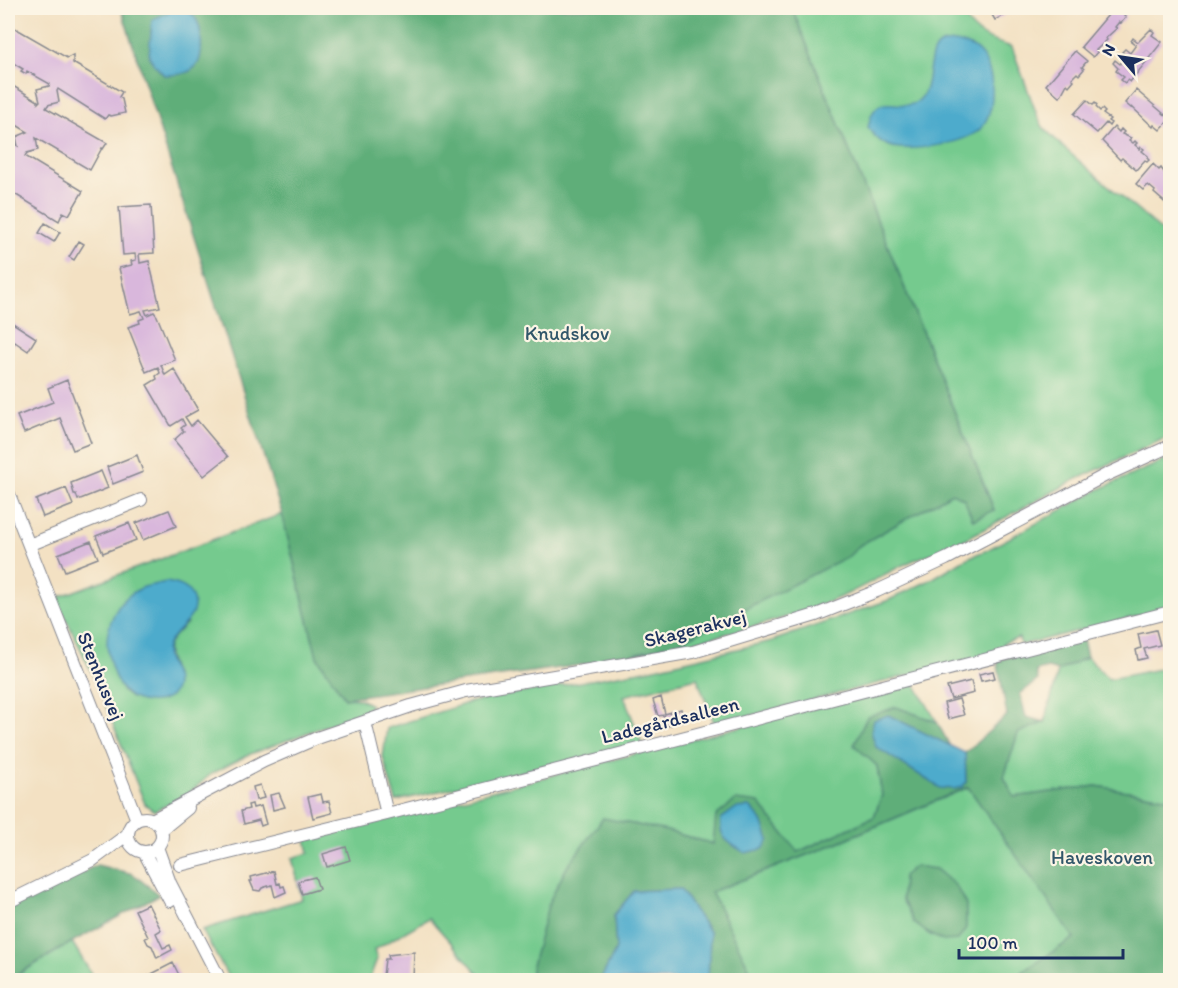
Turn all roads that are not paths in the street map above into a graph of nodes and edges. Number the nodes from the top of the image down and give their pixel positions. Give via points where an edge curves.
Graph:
1 (1170, 446) edge
2 (8, 492) edge
3 (141, 500) dead end
4 (29, 545) junction
5 (1170, 612) edge
6 (365, 722) junction
7 (211, 791) junction
8 (387, 814) junction
9 (137, 820) junction
10 (152, 820) junction
11 (161, 830) junction
12 (128, 834) junction
13 (157, 847) junction
14 (139, 850) junction
15 (95, 859) junction
16 (180, 865) dead end
17 (8, 902) edge
18 (211, 981) edge
19 (220, 981) edge

1 - 6 street, Skagerakvej via 946,559 816,615 693,652 466,691
2 - 4 street, Stenhusvej
3 - 4 street
4 - 9 street, Stenhusvej
5 - 8 street, Ladegårdsalleen
6 - 7 street, Skagerakvej via 264,761
6 - 8 street
7 - 10 street, Skagerakvej
7 - 11 street, Skagerakvej
8 - 16 street, Ladegårdsalleen
9 - 10 street
9 - 12 street
10 - 11 street
11 - 13 street
12 - 14 street
12 - 15 street
13 - 14 street
13 - 19 street via 170,883
14 - 15 street
14 - 18 street
15 - 17 street

